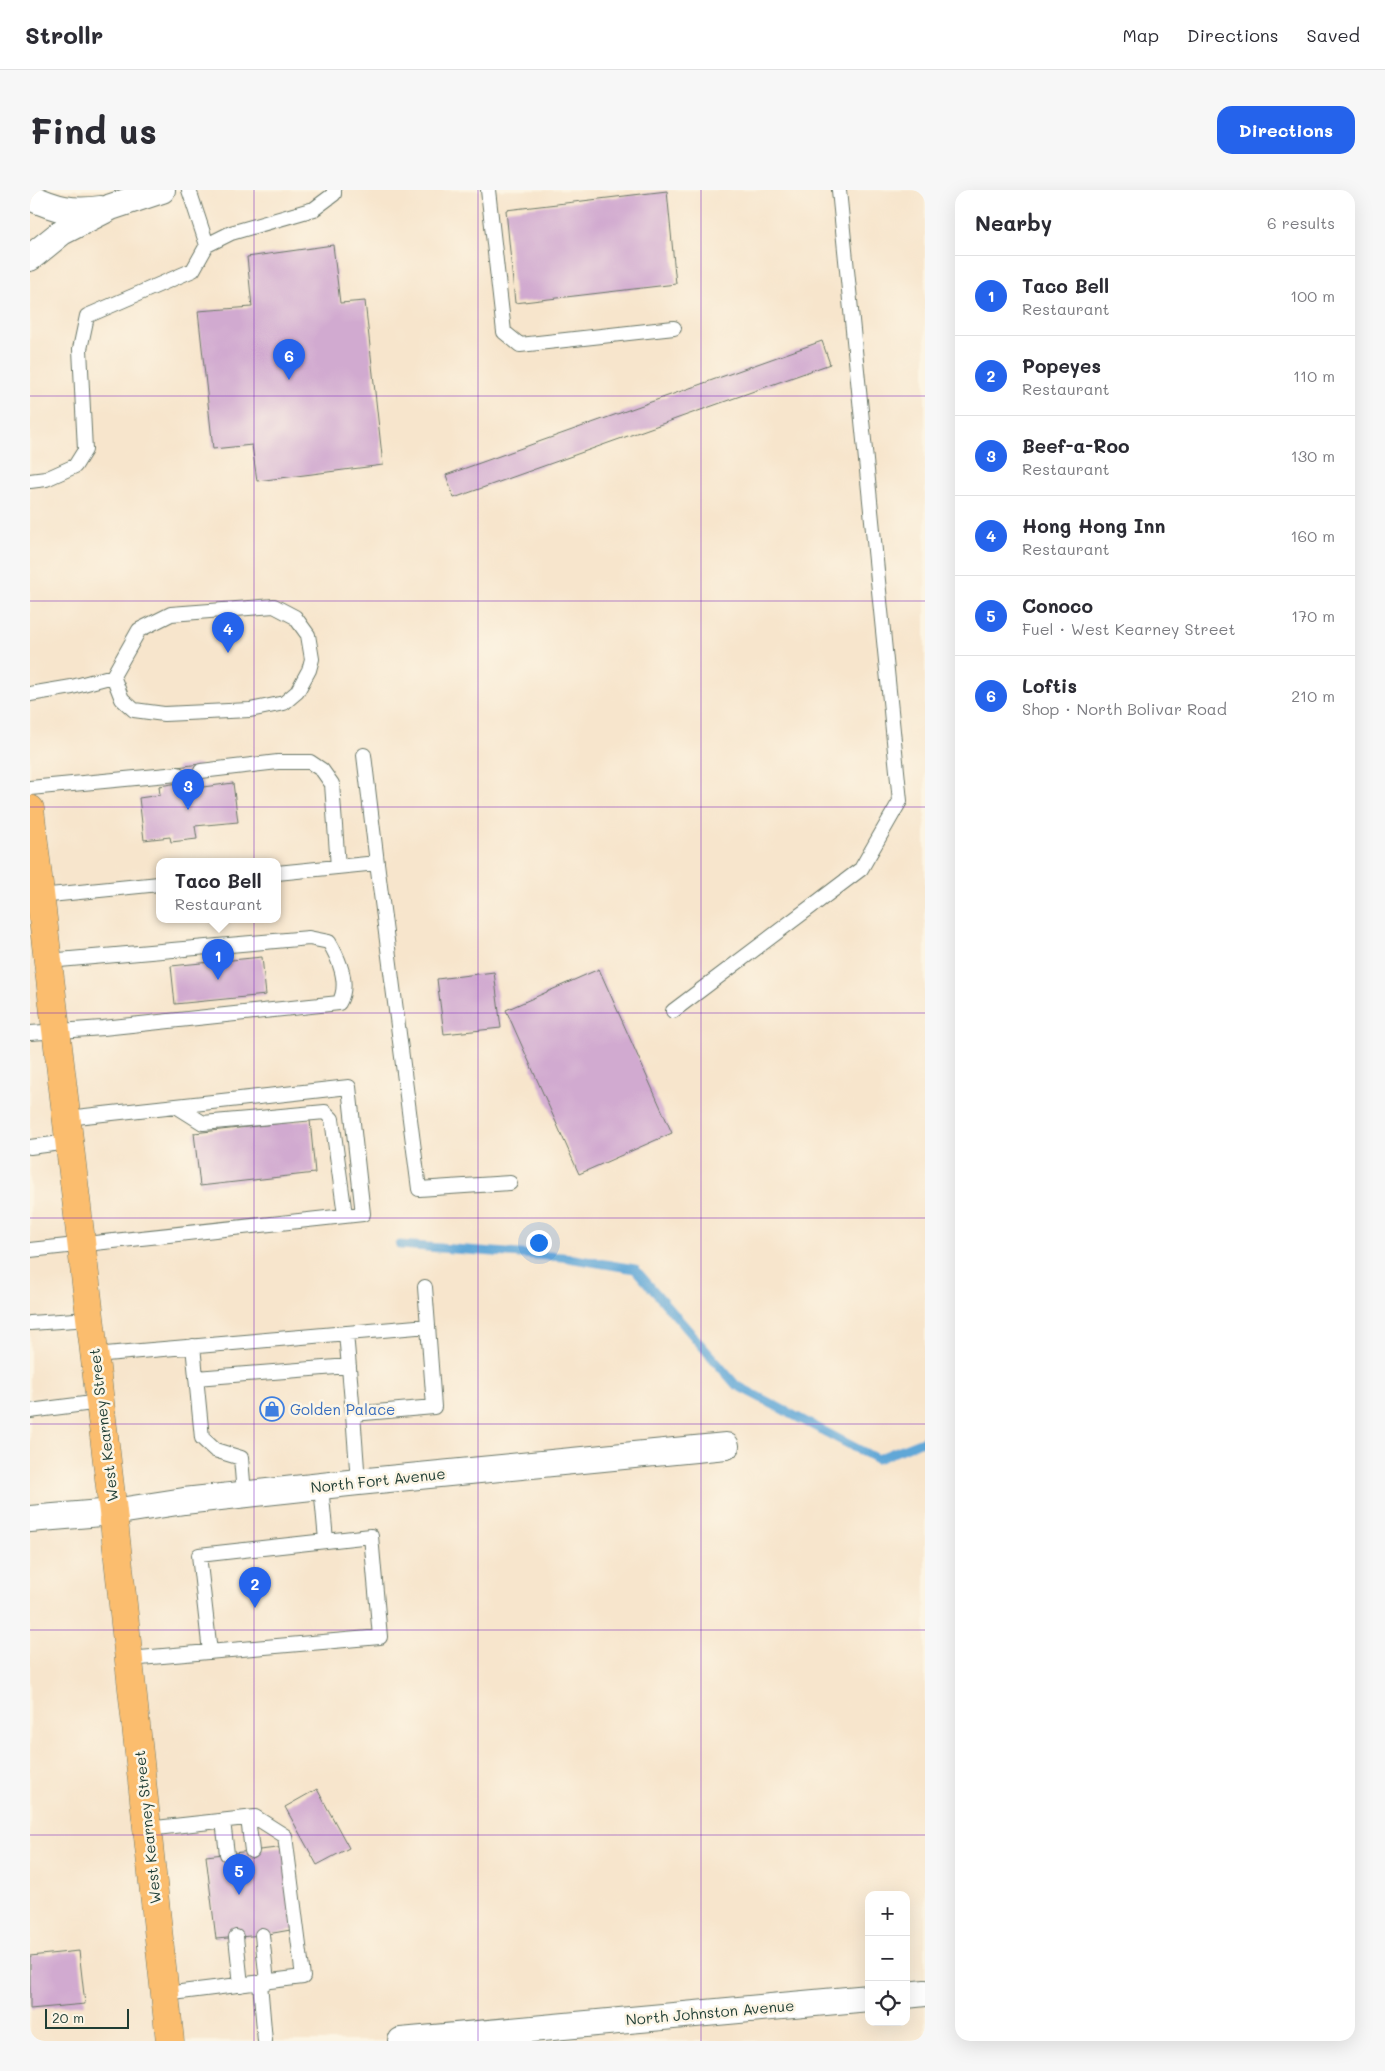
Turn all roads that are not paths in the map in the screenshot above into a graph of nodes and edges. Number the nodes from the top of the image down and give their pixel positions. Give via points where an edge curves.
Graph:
1 (162, 190) edge
2 (189, 190) edge
3 (334, 190) edge
4 (488, 190) edge
5 (839, 190) edge
6 (30, 197) edge
7 (112, 207) junction
8 (207, 245) junction
9 (30, 258) edge
10 (674, 328) dead end
11 (30, 481) edge
12 (113, 676) junction
13 (30, 694) edge
14 (364, 755) dead end
15 (201, 771) dead end
16 (178, 774) dead end
17 (30, 788) edge
18 (30, 810) edge
19 (377, 863) junction
20 (338, 867) junction
21 (281, 873) edge
22 (156, 884) edge
23 (40, 896) junction
24 (41, 955) edge
25 (673, 1011) dead end
26 (43, 1031) edge
27 (176, 1106) junction
28 (68, 1130) junction
29 (30, 1147) edge
30 (510, 1183) dead end
31 (345, 1215) junction
32 (82, 1245) junction
33 (30, 1250) edge
34 (425, 1287) dead end
35 (90, 1319) junction
36 (30, 1323) edge
37 (428, 1326) junction
38 (346, 1333) junction
39 (193, 1346) junction
40 (94, 1355) junction
41 (349, 1366) junction
42 (196, 1378) junction
43 (100, 1402) junction
44 (30, 1411) edge
45 (353, 1414) junction
46 (726, 1446) dead end
47 (358, 1482) junction
48 (321, 1486) junction
49 (244, 1494) junction
50 (113, 1512) junction
51 (30, 1519) edge
52 (326, 1540) junction
53 (210, 1652) junction
54 (129, 1659) junction
55 (248, 1818) junction
56 (223, 1822) junction
57 (147, 1829) junction
58 (252, 1851) dead end
59 (227, 1854) dead end
60 (262, 1935) dead end
61 (236, 1937) dead end
62 (263, 1982) junction
63 (241, 1985) junction
64 (925, 1993) edge
65 (165, 1994) junction
66 (910, 1995) edge
67 (865, 1998) edge
68 (567, 2033) edge
69 (494, 2037) edge
70 (170, 2041) edge
71 (265, 2041) edge
72 (401, 2041) edge

1 - 7 street
2 - 8 lane
3 - 8 lane via 334,194 314,209 232,233
4 - 10 lane via 504,332 520,345
5 - 25 lane via 900,801 861,869
6 - 7 street via 67,211
7 - 9 street via 62,232
8 - 11 lane via 193,270 87,316 80,349 85,450 75,466 46,479
12 - 12 lane via 140,630 171,614 274,606 296,617 308,635 312,659 297,692 284,703 250,710 164,714 134,710 122,699
12 - 13 lane
14 - 19 lane
15 - 20 lane via 278,762 310,762 322,770 332,784
16 - 17 lane
18 - 23 main road, West Kearney Street
19 - 20 lane
19 - 30 lane via 419,1189
20 - 21 lane
22 - 23 lane
23 - 24 main road, West Kearney Street
24 - 26 main road, West Kearney Street
24 - 26 lane via 310,938 329,942 338,958 344,982 339,1003 103,1028
26 - 28 main road, West Kearney Street
27 - 28 lane
27 - 31 lane via 203,1123 325,1112 332,1119
27 - 31 lane via 349,1087 363,1214
28 - 29 lane
28 - 32 main road, West Kearney Street
31 - 32 lane
32 - 33 lane
32 - 35 main road, West Kearney Street
34 - 37 lane
35 - 36 lane
35 - 40 main road, West Kearney Street
37 - 38 lane
37 - 45 lane via 434,1407
38 - 39 lane
38 - 41 lane
39 - 40 lane
39 - 42 lane
40 - 43 main road, West Kearney Street
41 - 42 lane
41 - 45 lane
42 - 49 lane via 202,1438 215,1450 241,1458
43 - 44 lane
43 - 50 main road, West Kearney Street
45 - 47 lane
46 - 47 street, North Fort Avenue
47 - 48 street, North Fort Avenue
48 - 49 street, North Fort Avenue
48 - 52 lane
49 - 50 street, North Fort Avenue
50 - 51 street, North Fort Avenue
50 - 54 main road, West Kearney Street
52 - 53 lane via 199,1555
52 - 53 lane via 371,1536 380,1637
53 - 54 lane
54 - 57 main road, West Kearney Street
55 - 56 lane
55 - 58 lane
55 - 62 lane via 255,1817 285,1836 304,1977
56 - 57 lane
56 - 59 lane
57 - 65 main road, West Kearney Street
60 - 62 lane
61 - 63 lane
62 - 63 lane
62 - 71 lane
63 - 65 lane
64 - 66 street
65 - 70 main road, West Kearney Street
67 - 68 street, North Johnston Avenue
68 - 69 street, North Johnston Avenue
69 - 72 street, North Johnston Avenue

